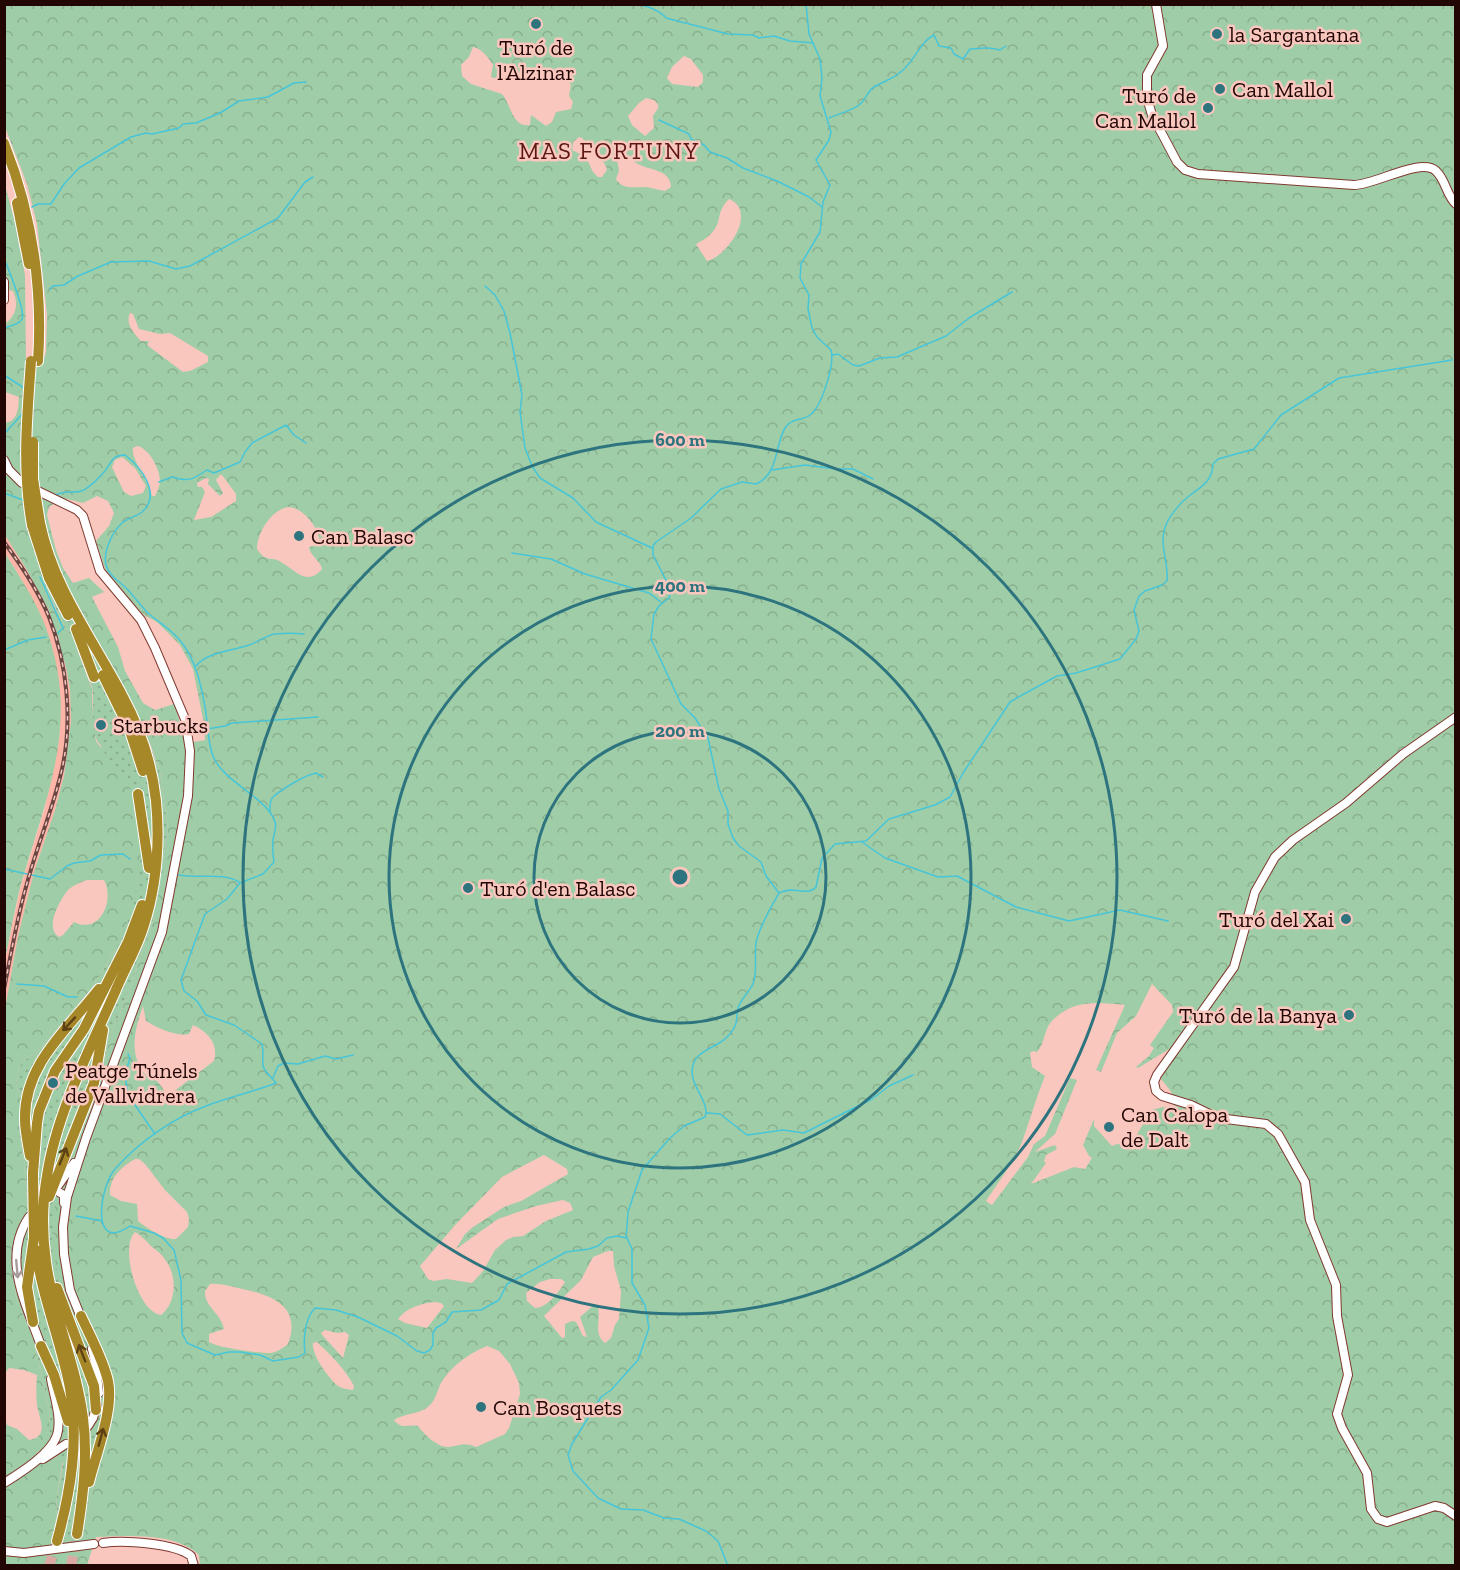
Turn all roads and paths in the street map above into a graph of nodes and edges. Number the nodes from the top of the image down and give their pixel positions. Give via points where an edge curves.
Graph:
1 (1156, 8) edge
2 (4, 143) edge
3 (4, 162) edge
4 (1455, 204) edge
5 (4, 282) edge
6 (4, 300) edge
7 (35, 361) junction
8 (4, 460) edge
9 (22, 483) dead end
10 (46, 495) dead end
11 (36, 524) junction
12 (76, 629) junction
13 (94, 677) dead end
14 (1455, 717) edge
15 (138, 794) dead end
16 (149, 868) junction
17 (118, 961) junction
18 (105, 1016) junction
19 (86, 1138) junction
20 (33, 1173) junction
21 (44, 1211) junction
22 (64, 1216) junction
23 (29, 1217) dead end
24 (39, 1228) junction
25 (81, 1316) junction
26 (33, 1322) junction
27 (41, 1346) junction
28 (96, 1410) junction
29 (88, 1426) dead end
30 (66, 1444) dead end
31 (21, 1471) junction
32 (4, 1483) edge
33 (64, 1514) junction
34 (80, 1514) junction
35 (1455, 1516) edge
36 (77, 1534) tunnel mouth
37 (57, 1541) tunnel mouth
38 (4, 1551) edge
39 (194, 1566) edge

1 - 4 main road via 1163,46 1147,75 1147,98 1152,115 1182,168 1198,174 1354,185 1428,167 1438,173
2 - 7 highway via 22,192 34,248 40,315
3 - 7 highway via 27,252
5 - 6 main road
7 - 11 highway, bridge via 32,458
8 - 9 main road
10 - 19 main road via 82,514 100,571 146,627 184,719 190,751 188,796 162,932
11 - 12 highway via 49,578
11 - 18 highway via 57,578 140,733 156,800 158,844 150,902 139,939
12 - 13 highway
12 - 16 highway via 112,692 136,745 149,806
14 - 35 main road via 1275,857 1255,892 1234,967 1154,1082 1156,1091 1166,1097 1218,1118 1266,1124 1278,1134 1303,1178 1310,1220 1335,1279 1336,1316 1348,1375 1337,1414 1367,1473 1371,1509 1378,1519 1387,1522 1435,1506
15 - 16 highway
16 - 17 highway via 140,914
17 - 20 highway via 84,1029 50,1082 37,1123
17 -> 20 highway via 46,1052 28,1092 25,1122
21 -> 18 highway via 94,1083
18 - 21 highway via 56,1140
19 - 22 main road
19 - 22 main road via 55,1190 64,1195
20 - 24 highway
21 - 24 highway
22 - 25 main road via 66,1273
23 -> 26 main road via 18,1242 16,1269
24 - 26 highway via 27,1291
28 -> 24 highway via 94,1386
24 - 33 highway via 43,1290 61,1350 73,1412 74,1460
24 - 34 highway via 83,1416 86,1454
25 - 28 main road via 96,1366
34 -> 25 highway via 106,1418 109,1390 105,1370
26 - 27 main road
27 - 31 main road via 57,1406 57,1431 48,1449
27 - 33 highway via 64,1405 69,1431
28 - 29 main road
30 - 31 main road
31 - 32 main road
33 - 37 highway
34 - 36 highway
38 - 39 main road via 24,1553 128,1541 178,1549 191,1556

